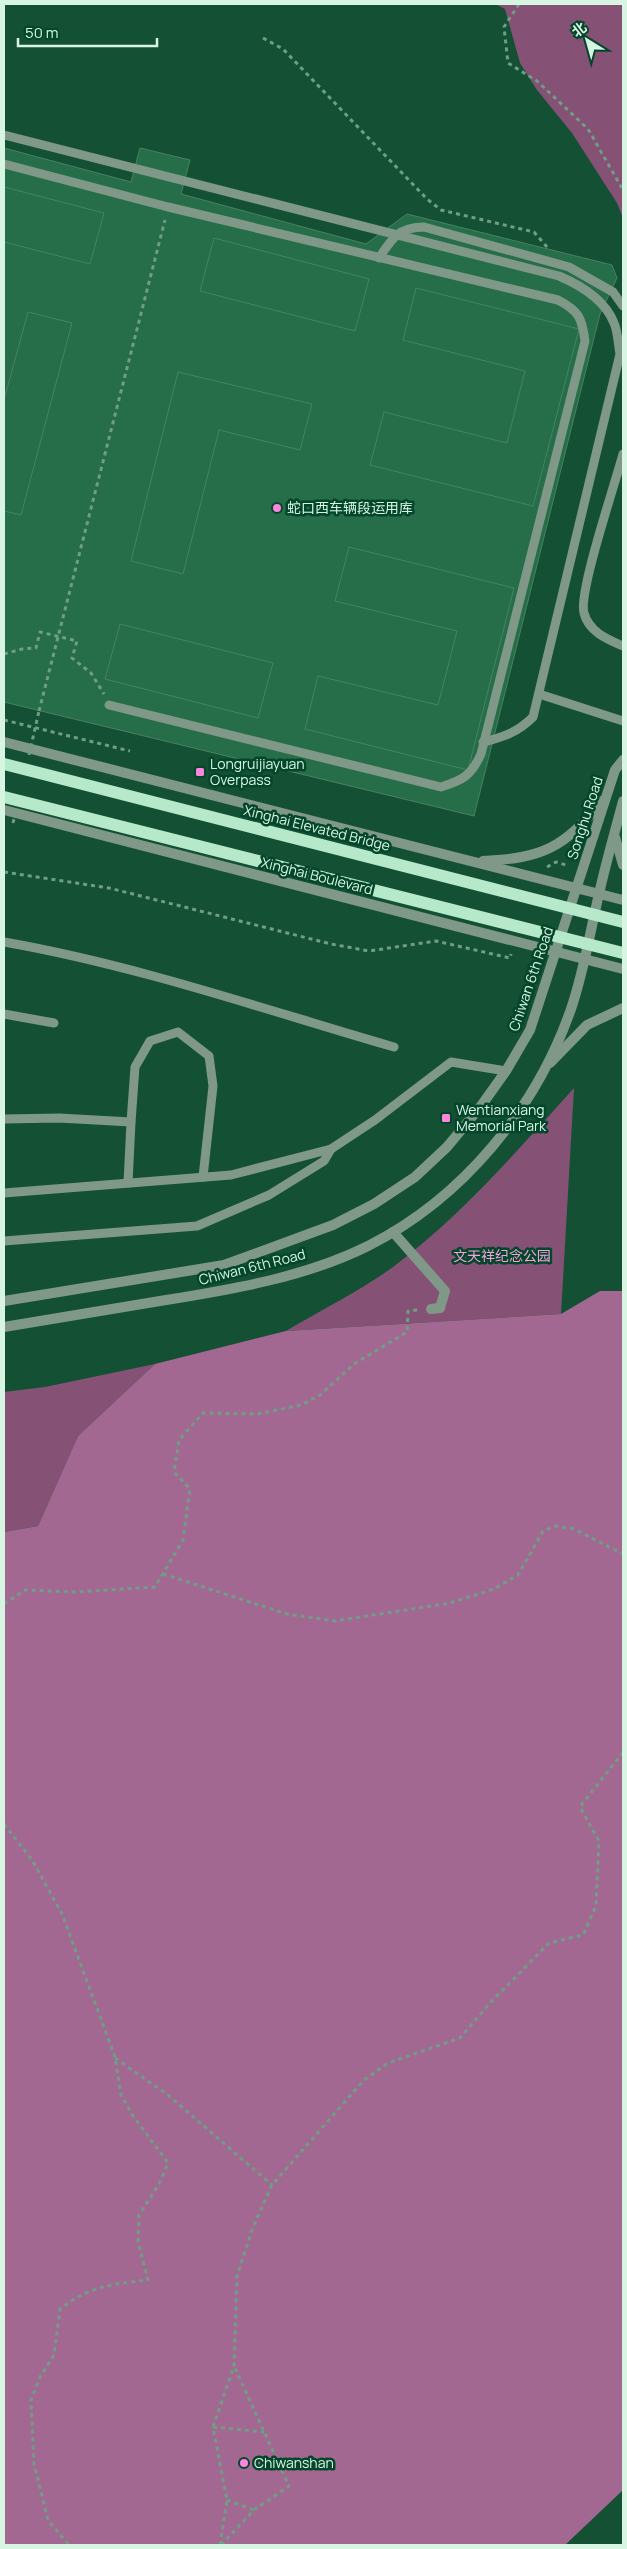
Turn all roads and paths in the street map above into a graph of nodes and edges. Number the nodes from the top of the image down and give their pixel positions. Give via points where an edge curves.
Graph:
1 (519, 4) edge
2 (263, 38) dead end
3 (4, 135) edge
4 (4, 164) edge
5 (623, 190) edge
6 (168, 207) junction
7 (379, 258) junction
8 (545, 272) junction
9 (623, 306) edge
10 (623, 454) edge
11 (58, 636) junction
12 (623, 646) edge
13 (4, 654) edge
14 (539, 694) junction
15 (109, 705) joint
16 (39, 711) dead end
17 (4, 720) edge
18 (623, 721) edge
19 (4, 742) edge
20 (483, 742) dead end
21 (130, 752) dead end
22 (623, 760) edge
23 (4, 764) edge
24 (608, 794) junction
25 (4, 797) edge
26 (623, 801) edge
27 (4, 810) edge
28 (615, 833) junction
29 (472, 862) junction
30 (623, 865) edge
31 (4, 872) edge
32 (575, 888) junction
33 (599, 894) junction
34 (623, 900) edge
35 (623, 922) edge
36 (4, 942) edge
37 (555, 952) junction
38 (623, 954) edge
39 (510, 958) dead end
40 (585, 960) junction
41 (623, 969) edge
42 (623, 1008) edge
43 (4, 1014) edge
44 (54, 1023) dead end
45 (394, 1048) dead end
46 (506, 1071) junction
47 (543, 1071) junction
48 (4, 1119) edge
49 (132, 1122) junction
50 (331, 1149) junction
51 (203, 1177) junction
52 (128, 1183) junction
53 (4, 1193) edge
54 (393, 1232) junction
55 (4, 1241) edge
56 (4, 1301) edge
57 (431, 1309) joint
58 (4, 1327) edge
59 (623, 1554) edge
60 (163, 1574) junction
61 (4, 1604) edge
62 (623, 1752) edge
63 (4, 1824) edge
64 (114, 2057) junction
65 (272, 2185) junction
66 (234, 2366) junction
67 (213, 2427) junction
68 (264, 2432) junction
69 (227, 2500) junction
70 (254, 2510) junction
71 (69, 2545) edge
72 (221, 2545) edge

1 - 5 path via 504,28 508,63 537,81 588,129
2 - 8 path via 282,49 441,210 534,232 546,244 549,255
3 - 8 lane
4 - 6 lane
6 - 7 lane
6 - 11 path
7 - 9 lane, bridge via 392,238 409,227 424,226 568,267 613,292
7 - 15 lane via 558,300 572,307 583,322 585,340 481,754 474,770 460,781 441,786
8 - 14 lane via 580,285 596,299 614,323 620,354
10 - 12 lane via 586,584 583,612 590,626 602,638
11 - 13 path via 40,632 36,648
11 - 15 path via 77,641 72,658 91,673
11 - 16 path
14 - 18 lane
14 - 20 lane via 533,717 521,729
17 - 21 path
19 - 29 street
22 - 24 street, Songhu Road via 615,770
23 - 35 main road, Xinghai Elevated Bridge, bridge
24 - 29 street via 584,824 549,850 529,857
24 - 32 street, Songhu Road
25 - 38 main road, bridge
26 - 28 street
27 - 37 street, Xinghai Boulevard
28 - 30 street
28 - 33 street
29 - 32 street
31 - 39 path via 109,888 369,951 436,941
32 - 33 street
32 - 37 street, Chiwan 6th Road
33 - 34 street
33 - 40 street, Chiwan 6th Road
36 - 45 lane via 58,951
37 - 40 street, Xinghai Boulevard
37 - 46 street, Chiwan 6th Road via 530,1030
40 - 41 street, Xinghai Boulevard
40 - 47 street, Chiwan 6th Road via 570,1010
42 - 47 street via 587,1025
43 - 44 lane
46 - 50 lane via 451,1062
46 - 56 street, Chiwan 6th Road via 447,1147 415,1176 374,1204 333,1225 224,1264
47 - 54 street, Chiwan 6th Road via 519,1112 484,1157 443,1196
48 - 49 lane
49 - 51 lane via 135,1067 150,1041 178,1032 210,1056 213,1086
49 - 52 lane
50 - 51 lane via 231,1175
50 - 55 lane via 324,1161 269,1195 197,1226
51 - 52 lane
52 - 53 lane
54 - 57 street via 445,1291 440,1308
54 - 58 street, Chiwan 6th Road via 334,1260 276,1279
57 - 60 path via 408,1311 408,1332 354,1364 320,1395 302,1405 258,1414 203,1413 178,1440 174,1472 190,1489 183,1540
59 - 60 path via 574,1529 556,1526 544,1531 518,1575 494,1589 450,1603 335,1621 287,1614
60 - 61 path via 155,1587 74,1592 25,1590
62 - 65 path via 580,1807 599,1841 596,1906 583,1935 549,1943 460,2038 388,2063 364,2080
63 - 64 path via 32,1860 62,1914
64 - 65 path via 168,2095
64 - 71 path via 121,2095 168,2163 160,2184 139,2215 138,2242 148,2280 108,2284 79,2295 60,2309 54,2355 30,2400 34,2464 48,2520
65 - 66 path via 253,2226 237,2276
66 - 67 path
66 - 68 path
67 - 68 path
67 - 69 path
68 - 70 path via 289,2486
69 - 70 path
69 - 72 path
70 - 72 path

